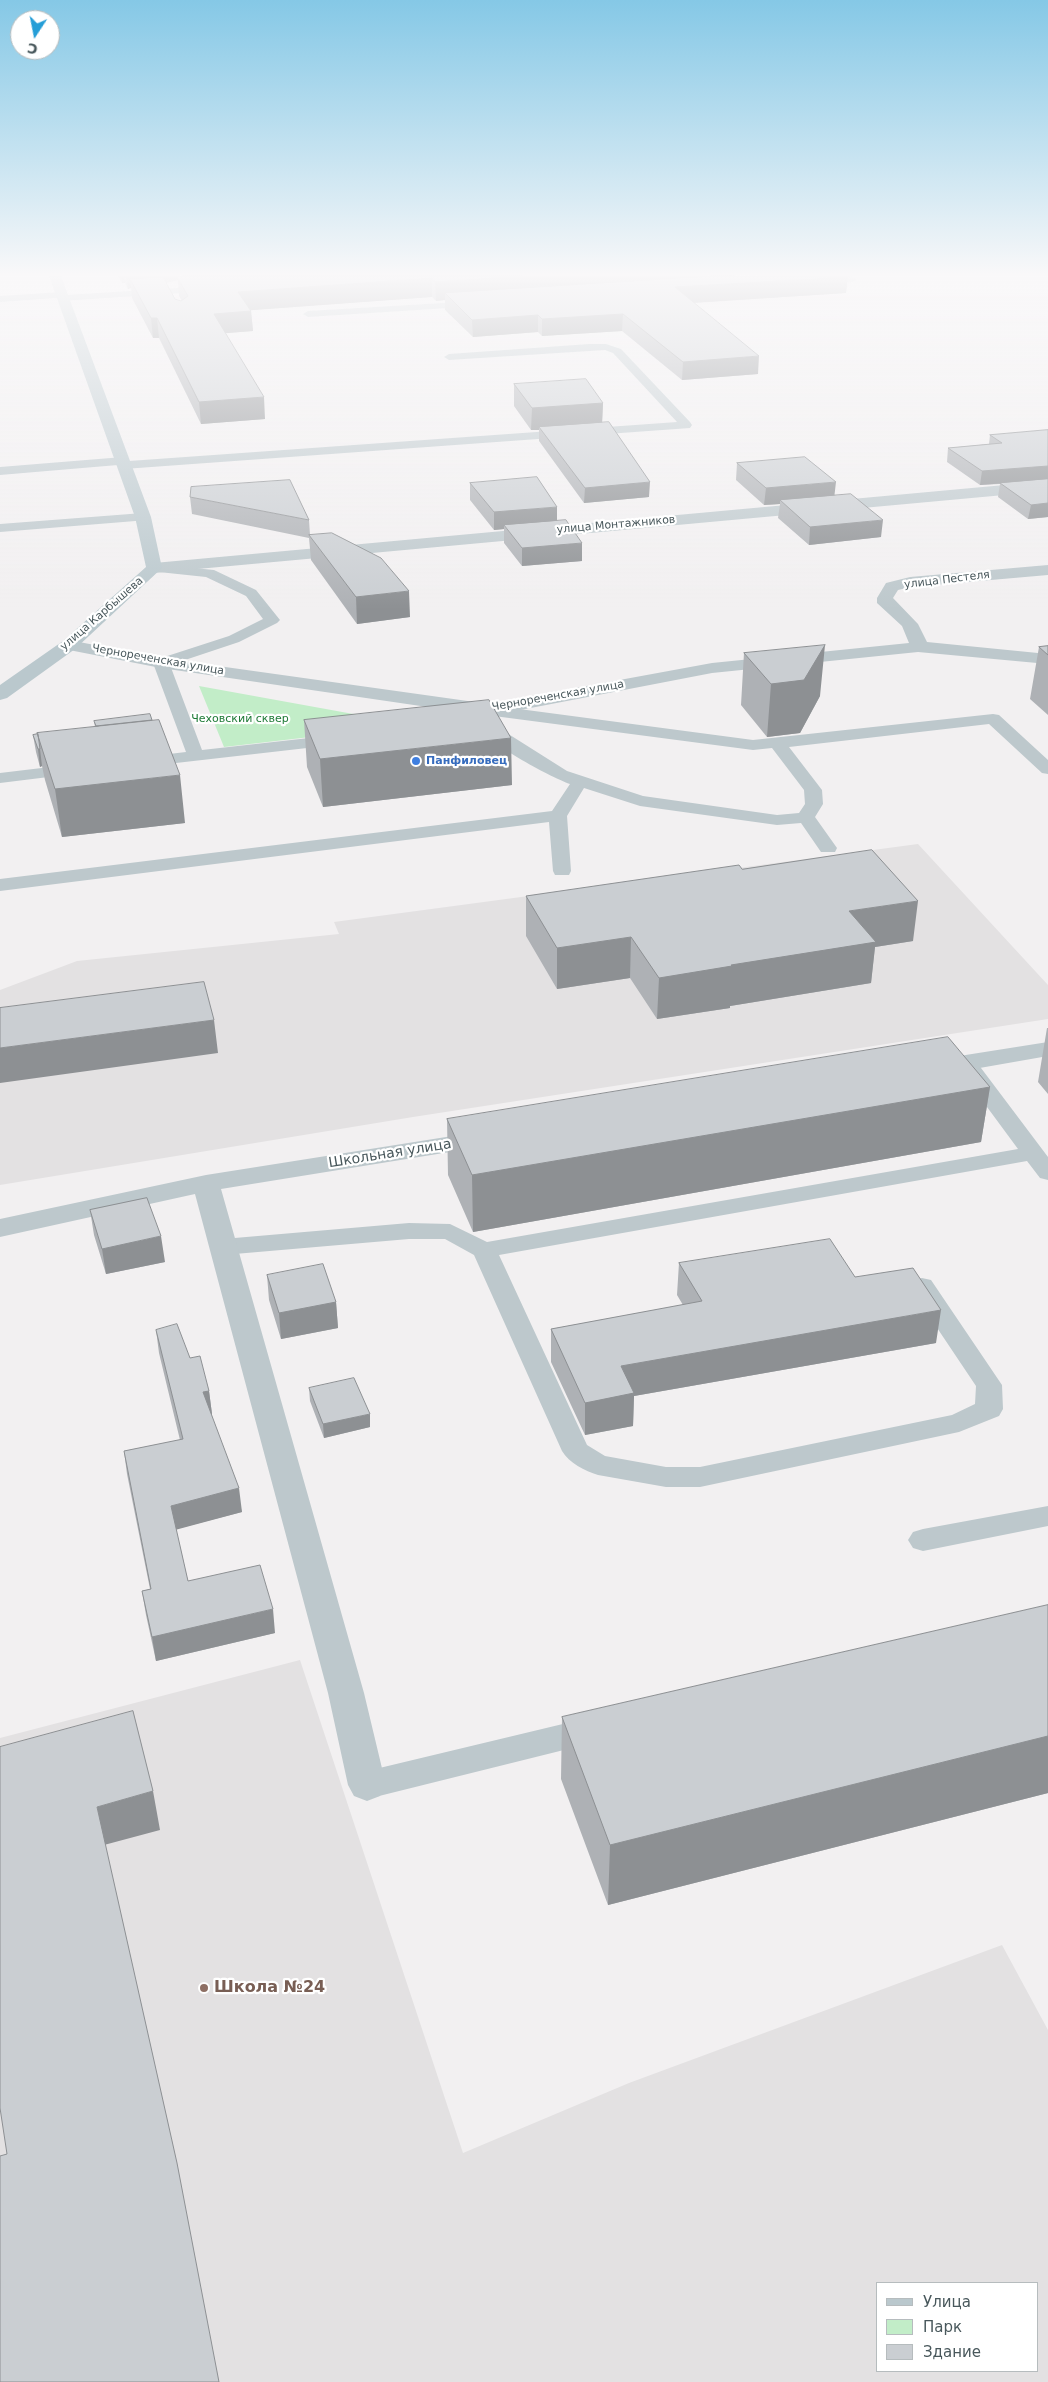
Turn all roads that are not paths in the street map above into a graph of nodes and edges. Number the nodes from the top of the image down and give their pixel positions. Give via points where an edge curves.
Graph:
1 (95, 387) edge
2 (650, 387) edge
3 (123, 463) junction
4 (0, 471) edge
5 (1048, 486) edge
6 (143, 518) junction
7 (0, 528) edge
8 (154, 568) junction
9 (1048, 570) edge
10 (70, 645) junction
11 (918, 647) junction
12 (1048, 659) edge
13 (161, 663) junction
14 (0, 694) edge
15 (485, 717) junction
16 (462, 726) edge
17 (354, 738) edge
18 (777, 743) junction
19 (196, 756) junction
20 (128, 764) edge
21 (88, 768) edge
22 (1048, 769) edge
23 (0, 778) edge
24 (580, 781) junction
25 (558, 816) junction
26 (806, 817) junction
27 (828, 848) dead end
28 (562, 872) dead end
29 (0, 885) edge
30 (1048, 1049) edge
31 (966, 1063) junction
32 (908, 1072) edge
33 (508, 1136) edge
34 (1033, 1153) junction
35 (1048, 1173) edge
36 (206, 1183) junction
37 (0, 1228) edge
38 (223, 1247) junction
39 (484, 1250) junction
40 (920, 1283) edge
41 (1048, 1516) edge
42 (923, 1540) dead end
43 (616, 1724) edge
44 (366, 1785) joint

1 - 3 main road
2 - 3 lane via 686,426
3 - 4 lane
3 - 6 main road
5 - 8 street, улица Монтажников
6 - 7 lane
6 - 8 main road
8 - 10 main road, улица Карбышева
8 - 13 lane via 209,573 251,593 272,620 234,639
9 - 11 street, улица Пестеля via 910,582 892,587 885,598 886,603 914,628
10 - 13 street, Чернореченская улица
10 - 14 main road, улица Карбышева
11 - 12 street, Чернореченская улица
11 - 15 street, Чернореченская улица via 712,668
13 - 15 street, Чернореченская улица
13 - 19 lane
15 - 16 lane
15 - 18 lane via 753,745
15 - 24 lane via 497,736 561,775
17 - 19 lane
18 - 22 lane via 993,720
18 - 26 lane via 813,790 814,804
19 - 20 lane
21 - 23 lane
24 - 25 lane
24 - 26 lane via 640,801 777,820
25 - 28 lane
25 - 29 lane
26 - 27 lane
30 - 31 street
31 - 32 street
31 - 34 lane
33 - 36 street, Школьная улица
34 - 35 lane
34 - 39 lane
36 - 37 street, Школьная улица
36 - 38 street
38 - 39 lane via 409,1231 450,1232
38 - 44 street via 346,1693
39 - 40 lane via 576,1451 598,1465 666,1477 700,1476 959,1423 989,1409 989,1384
41 - 42 lane
43 - 44 lane

